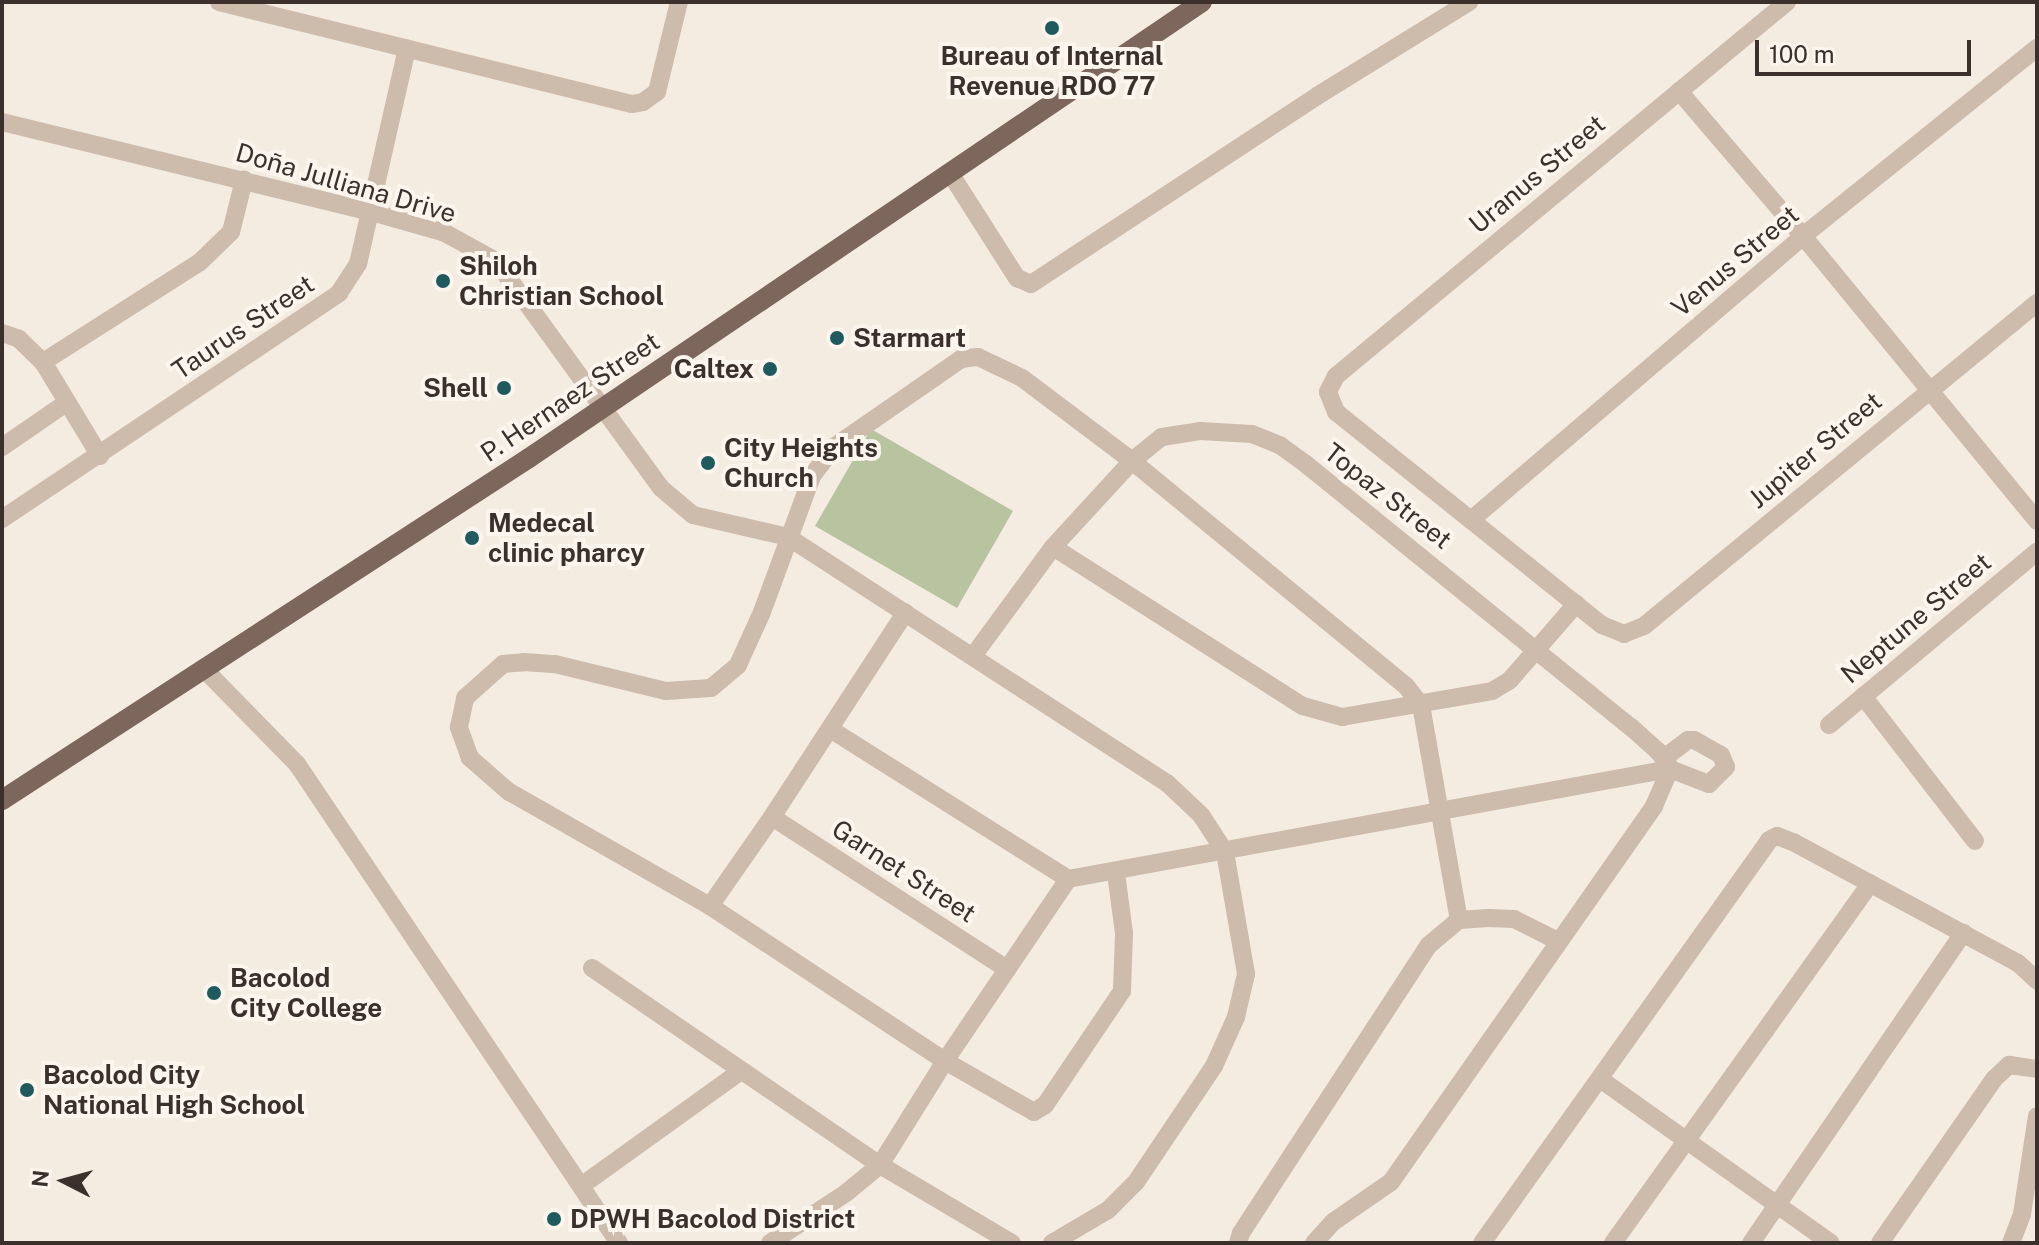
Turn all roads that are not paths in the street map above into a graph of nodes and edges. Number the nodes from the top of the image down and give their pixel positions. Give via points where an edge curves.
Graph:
1 (219, 2) edge
2 (679, 2) edge
3 (1202, 2) edge
4 (1469, 2) edge
5 (1787, 2) edge
6 (407, 48) junction
7 (2037, 48) edge
8 (1679, 91) junction
9 (2, 122) edge
10 (950, 173) junction
11 (244, 180) junction
12 (372, 212) junction
13 (1803, 236) junction
14 (2037, 303) edge
15 (2, 333) edge
16 (43, 362) junction
17 (1927, 391) junction
18 (66, 403) junction
19 (600, 408) junction
20 (2, 447) edge
21 (100, 456) junction
22 (1132, 461) junction
23 (2, 519) edge
24 (1471, 520) junction
25 (2037, 521) edge
26 (788, 537) junction
27 (1053, 547) junction
28 (2037, 552) edge
29 (1576, 604) junction
30 (905, 613) junction
31 (1538, 649) junction
32 (973, 656) junction
33 (203, 668) junction
34 (1863, 696) junction
35 (1421, 705) junction
36 (1829, 725) dead end
37 (830, 729) junction
38 (1667, 763) junction
39 (2, 800) edge
40 (1441, 811) junction
41 (772, 817) junction
42 (1975, 841) dead end
43 (1225, 852) junction
44 (1116, 873) junction
45 (1068, 879) junction
46 (1870, 884) junction
47 (710, 906) junction
48 (1459, 920) junction
49 (1963, 933) junction
50 (1558, 941) junction
51 (592, 968) dead end
52 (1007, 969) junction
53 (2037, 981) edge
54 (945, 1061) junction
55 (2037, 1069) edge
56 (741, 1071) junction
57 (1600, 1079) junction
58 (2037, 1116) edge
59 (1688, 1139) junction
60 (880, 1165) junction
61 (581, 1186) junction
62 (1779, 1205) junction
63 (619, 1243) edge
64 (770, 1243) edge
65 (1012, 1243) edge
66 (1052, 1243) edge
67 (1238, 1243) edge
68 (1314, 1243) edge
69 (1482, 1243) edge
70 (1613, 1243) edge
71 (1751, 1243) edge
72 (1831, 1243) edge
73 (1880, 1243) edge
74 (2011, 1243) edge

1 - 6 street
2 - 6 street via 657,92 632,104
3 - 10 main road, P. Hernaez Street
4 - 10 street via 1031,284 1017,278
5 - 8 street, Uranus Street
6 - 12 street, Taurus Street
7 - 13 street, Venus Street
8 - 13 street
8 - 24 street, Uranus Street via 1336,376 1328,392 1336,412
9 - 11 street, Doña Julliana Drive
10 - 19 main road, P. Hernaez Street
11 - 12 street, Doña Julliana Drive
11 - 16 street via 231,232 200,262
12 - 19 street, Doña Julliana Drive via 445,233 496,261
12 - 21 street, Taurus Street via 358,264 339,293
13 - 17 street
13 - 24 street, Venus Street
14 - 17 street, Jupiter Street
15 - 16 street via 19,339
16 - 18 street
17 - 25 street
17 - 29 street, Jupiter Street via 1644,626 1624,634 1613,632
18 - 20 street
18 - 21 street
19 - 26 street, Doña Julliana Drive via 661,488 693,515
19 - 33 main road, P. Hernaez Street
21 - 23 street, Taurus Street
22 - 26 street via 1022,378 989,360 961,359 834,447 812,476
22 - 27 street, Topaz Street
22 - 31 street, Topaz Street via 1162,437 1200,431 1252,434 1281,446
22 - 35 street via 1386,667
24 - 29 street
26 - 30 street, Doña Julliana Drive
26 - 47 street via 738,665 711,688 666,691 555,664 503,664 465,698 459,727 470,758 509,792
27 - 32 street, Topaz Street
27 - 35 street via 1303,706 1342,717
28 - 34 street, Neptune Street
29 - 31 street
30 - 32 street, Doña Julliana Drive
30 - 37 street
31 - 35 street via 1510,680 1492,691
31 - 38 street, Topaz Street
32 - 43 street, Doña Julliana Drive via 1167,783 1201,815
33 - 39 main road, P. Hernaez Street
33 - 61 street via 297,764
34 - 36 street, Neptune Street
34 - 42 street
35 - 40 street
37 - 41 street
37 - 45 street
38 - 40 street
38 - 50 street via 1654,806
40 - 43 street
40 - 48 street
41 - 47 street
41 - 52 street, Garnet Street
43 - 44 street
43 - 66 street via 1246,974 1227,1042 1123,1198
44 - 45 street
44 - 54 street via 1124,933 1122,991 1045,1105 1034,1112 1023,1108
45 - 52 street
46 - 49 street
46 - 57 street via 1784,837 1769,840
46 - 59 street
47 - 54 street
48 - 50 street via 1514,919
48 - 67 street via 1429,945
49 - 53 street via 2018,963
49 - 62 street
50 - 68 street via 1391,1182 1333,1222
51 - 56 street
52 - 54 street
54 - 60 street
55 - 73 street via 2009,1065 1994,1079
56 - 60 street
56 - 61 street
57 - 59 street
57 - 69 street
58 - 74 street via 2022,1214
59 - 62 street
59 - 70 street
60 - 64 street
60 - 65 street
61 - 63 street
62 - 71 street
62 - 72 street

